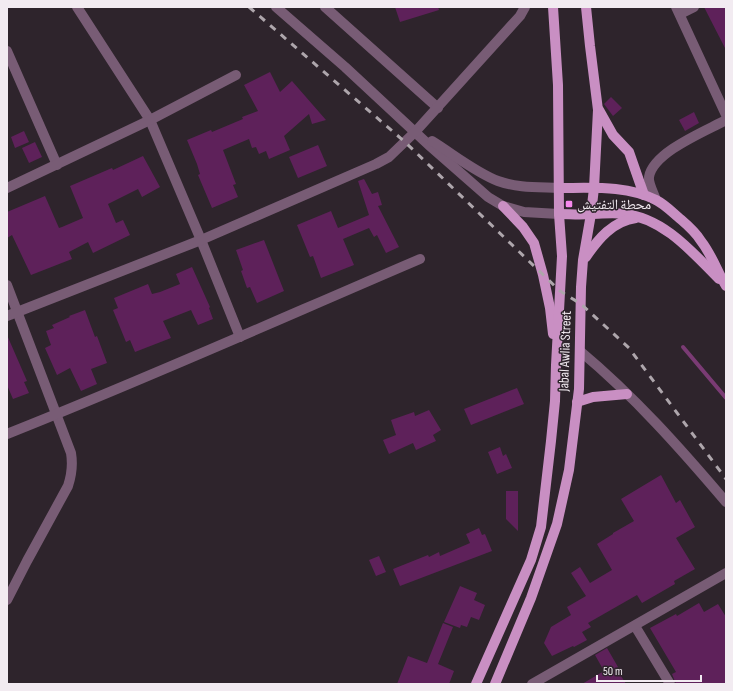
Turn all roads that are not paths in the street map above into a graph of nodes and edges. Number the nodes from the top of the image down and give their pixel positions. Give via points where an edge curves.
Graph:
1 (77, 7) edge
2 (276, 7) edge
3 (325, 7) edge
4 (525, 7) edge
5 (553, 7) edge
6 (586, 7) edge
7 (694, 7) edge
8 (678, 10) edge
9 (7, 51) edge
10 (236, 75) dead end
11 (438, 108) junction
12 (598, 110) junction
13 (726, 115) edge
14 (150, 120) junction
15 (726, 120) edge
16 (418, 134) junction
17 (57, 165) junction
18 (7, 188) edge
19 (559, 188) junction
20 (594, 188) junction
21 (644, 195) junction
22 (656, 200) junction
23 (503, 206) junction
24 (559, 214) junction
25 (591, 214) junction
26 (640, 217) junction
27 (201, 240) junction
28 (420, 259) dead end
29 (583, 260) junction
30 (7, 285) edge
31 (725, 286) edge
32 (18, 312) junction
33 (7, 316) edge
34 (240, 337) junction
35 (580, 351) junction
36 (556, 365) junction
37 (627, 394) junction
38 (577, 402) junction
39 (56, 415) junction
40 (7, 434) edge
41 (726, 502) edge
42 (726, 573) edge
43 (7, 600) edge
44 (635, 626) junction
45 (476, 684) edge
46 (496, 684) edge
47 (532, 684) edge
48 (670, 684) edge

1 - 14 street
2 - 16 street
3 - 11 street
4 - 11 street via 520,16
5 - 19 main road, Jabal Awlia Street via 558,84
6 - 12 main road, Jabal Awlia Street
7 - 8 street
8 - 13 street
9 - 17 street
10 - 14 street
11 - 16 street
12 - 20 main road, Jabal Awlia Street
12 - 21 main road via 613,135 629,152
14 - 17 street
14 - 27 street
15 - 22 street via 674,147 654,165 648,178
16 - 19 street via 498,181 528,187
16 - 23 street via 472,184
16 - 27 street via 376,164
17 - 18 street
19 - 20 main road
19 - 24 main road, Jabal Awlia Street
20 - 21 main road
20 - 25 main road, Jabal Awlia Street
21 - 22 main road
22 - 31 main road via 687,224 701,240
23 - 24 street via 524,212
23 - 36 main road via 534,243 550,308
24 - 25 main road
24 - 36 main road, Jabal Awlia Street via 562,256
25 - 26 main road via 625,214
25 - 29 main road, Jabal Awlia Street
26 - 29 main road via 628,219 610,228
26 - 31 main road via 657,224 674,236
27 - 32 street
27 - 34 street
28 - 34 street
29 - 35 main road, Jabal Awlia Street
30 - 32 street
32 - 33 street
32 - 39 street
34 - 39 street
35 - 37 street
35 - 38 main road, Jabal Awlia Street
36 - 45 main road, Jabal Awlia Street via 555,401 541,527 531,560
37 - 38 main road
37 - 41 street
38 - 46 main road, Jabal Awlia Street via 569,470 557,524 531,598
39 - 40 street
39 - 43 street via 71,453 72,475
42 - 44 street
44 - 47 street
44 - 48 street

